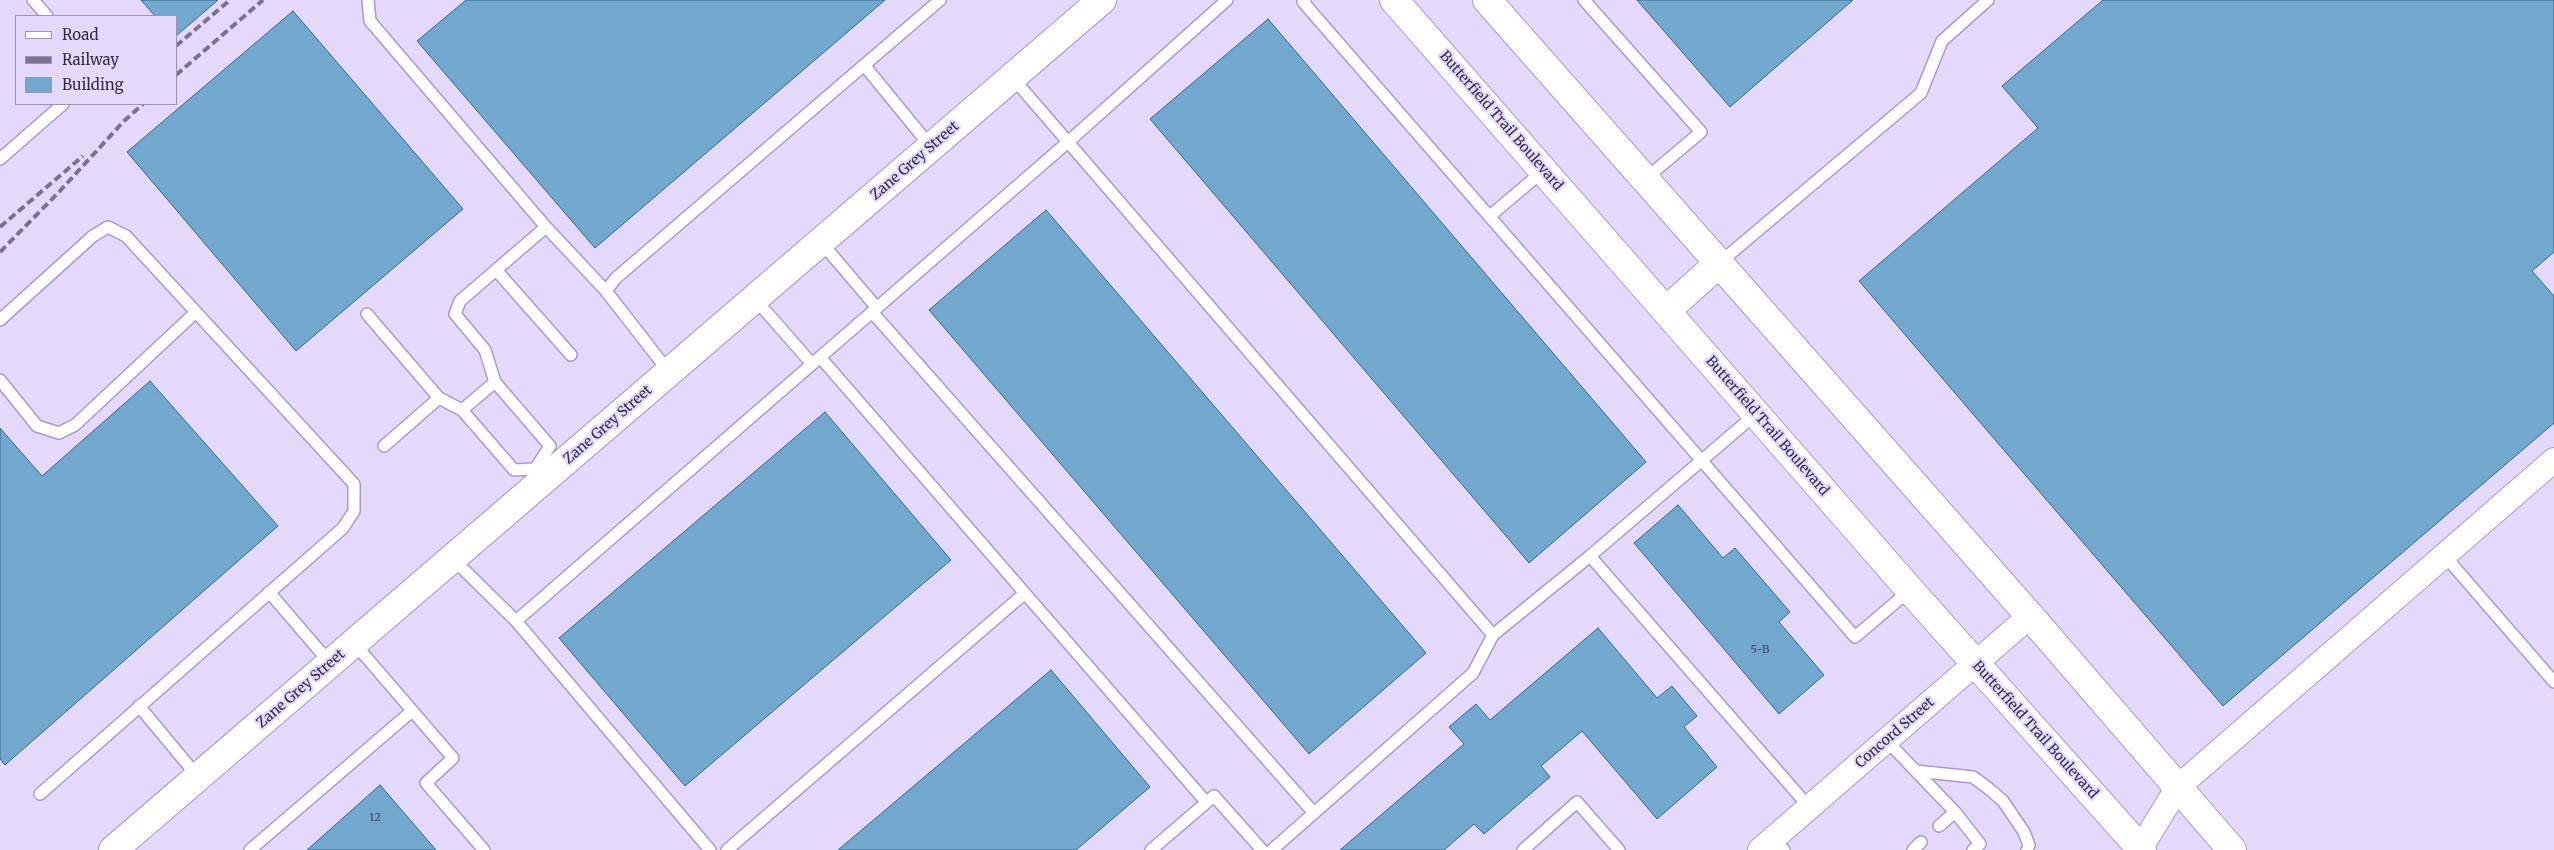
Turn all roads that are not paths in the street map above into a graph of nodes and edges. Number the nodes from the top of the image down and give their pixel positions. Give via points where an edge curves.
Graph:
1 (33, 0) edge
2 (368, 0) edge
3 (940, 0) edge
4 (1102, 0) edge
5 (1227, 0) edge
6 (1394, 0) edge
7 (1487, 0) edge
8 (1584, 0) edge
9 (1988, 0) edge
10 (1304, 1) edge
11 (46, 15) edge
12 (864, 65) junction
13 (1012, 77) junction
14 (62, 105) edge
15 (1068, 142) junction
16 (931, 147) junction
17 (0, 159) edge
18 (1544, 170) junction
19 (1644, 180) junction
20 (1490, 216) junction
21 (546, 227) junction
22 (821, 242) junction
23 (1718, 264) junction
24 (496, 270) junction
25 (606, 291) junction
26 (755, 299) junction
27 (875, 310) junction
28 (1667, 310) junction
29 (196, 312) junction
30 (367, 314) dead end
31 (0, 320) edge
32 (571, 355) dead end
33 (816, 360) junction
34 (669, 372) junction
35 (0, 380) edge
36 (495, 382) junction
37 (439, 398) junction
38 (462, 410) junction
39 (1757, 414) junction
40 (384, 446) dead end
41 (1702, 460) junction
42 (2554, 460) edge
43 (539, 474) junction
44 (2444, 555) junction
45 (1590, 556) junction
46 (453, 559) junction
47 (1910, 590) junction
48 (269, 592) junction
49 (1025, 593) junction
50 (2030, 616) junction
51 (516, 621) junction
52 (1493, 635) junction
53 (354, 643) junction
54 (330, 663) junction
55 (1975, 663) junction
56 (2554, 682) edge
57 (138, 706) junction
58 (412, 711) junction
59 (1886, 740) junction
60 (1916, 771) junction
61 (198, 777) junction
62 (2178, 787) junction
63 (40, 794) dead end
64 (1206, 802) junction
65 (1809, 807) junction
66 (1955, 812) junction
67 (1314, 813) junction
68 (1939, 826) dead end
69 (1772, 846) edge
70 (114, 850) edge
71 (250, 850) edge
72 (484, 850) edge
73 (710, 850) edge
74 (727, 850) edge
75 (1151, 850) edge
76 (1262, 850) edge
77 (1272, 850) edge
78 (1523, 850) edge
79 (1619, 850) edge
80 (1973, 850) edge
81 (2027, 850) edge
82 (2140, 850) edge
83 (2232, 850) edge

1 - 11 lane
2 - 21 lane via 370,21
3 - 12 lane
4 - 13 street, Zane Grey Street
5 - 15 lane
6 - 18 street, Butterfield Trail Boulevard
7 - 19 street
8 - 19 lane via 1700,132
9 - 23 lane via 1942,41 1921,93
10 - 20 lane
12 - 16 lane
12 - 25 lane via 616,278
13 - 15 lane
13 - 16 street, Zane Grey Street
14 - 17 lane
15 - 27 lane
15 - 52 lane
16 - 22 street, Zane Grey Street
18 - 20 lane
18 - 28 street, Butterfield Trail Boulevard
19 - 23 street
20 - 41 lane
21 - 24 lane
21 - 25 lane
22 - 26 street, Zane Grey Street
22 - 27 lane
23 - 28 street
23 - 50 street
24 - 32 lane
24 - 36 lane via 460,301 454,314 484,350
25 - 34 lane
26 - 33 lane
26 - 34 street, Zane Grey Street
27 - 33 lane
27 - 67 lane
28 - 39 street, Butterfield Trail Boulevard
29 - 31 lane via 126,236 108,227 92,236
29 - 35 lane via 75,425 60,433 37,426
29 - 48 lane via 354,484 354,511 343,528
30 - 37 lane
33 - 49 lane
33 - 51 lane
34 - 43 street, Zane Grey Street
36 - 38 lane
36 - 43 lane via 550,446
37 - 38 lane
37 - 40 lane
38 - 43 lane via 514,470
39 - 41 lane
39 - 47 street, Butterfield Trail Boulevard
41 - 45 lane
41 - 47 lane via 1854,637
42 - 44 street
43 - 46 street, Zane Grey Street
44 - 56 lane
44 - 62 street
45 - 52 lane
45 - 65 lane
46 - 51 lane
46 - 53 street, Zane Grey Street
47 - 55 street, Butterfield Trail Boulevard
48 - 54 lane
48 - 57 lane
49 - 64 lane
49 - 74 lane
50 - 55 street, Concord Street
50 - 62 street
51 - 73 lane
52 - 67 lane via 1473,673
53 - 54 street, Zane Grey Street
53 - 58 lane
54 - 61 street, Zane Grey Street
55 - 59 street, Concord Street
55 - 82 street, Butterfield Trail Boulevard
57 - 61 lane
57 - 63 lane
58 - 71 lane
58 - 72 lane via 453,758 426,783
59 - 60 lane
59 - 65 street, Concord Street
60 - 66 lane
60 - 81 lane via 1972,777 1988,788 2003,801 2024,832 2029,846
61 - 70 street, Zane Grey Street
62 - 82 street
62 - 83 street
64 - 75 lane
64 - 76 lane via 1214,796
65 - 69 street, Concord Street
66 - 68 lane
66 - 80 lane via 1980,844
67 - 77 lane
78 - 79 lane via 1577,802

